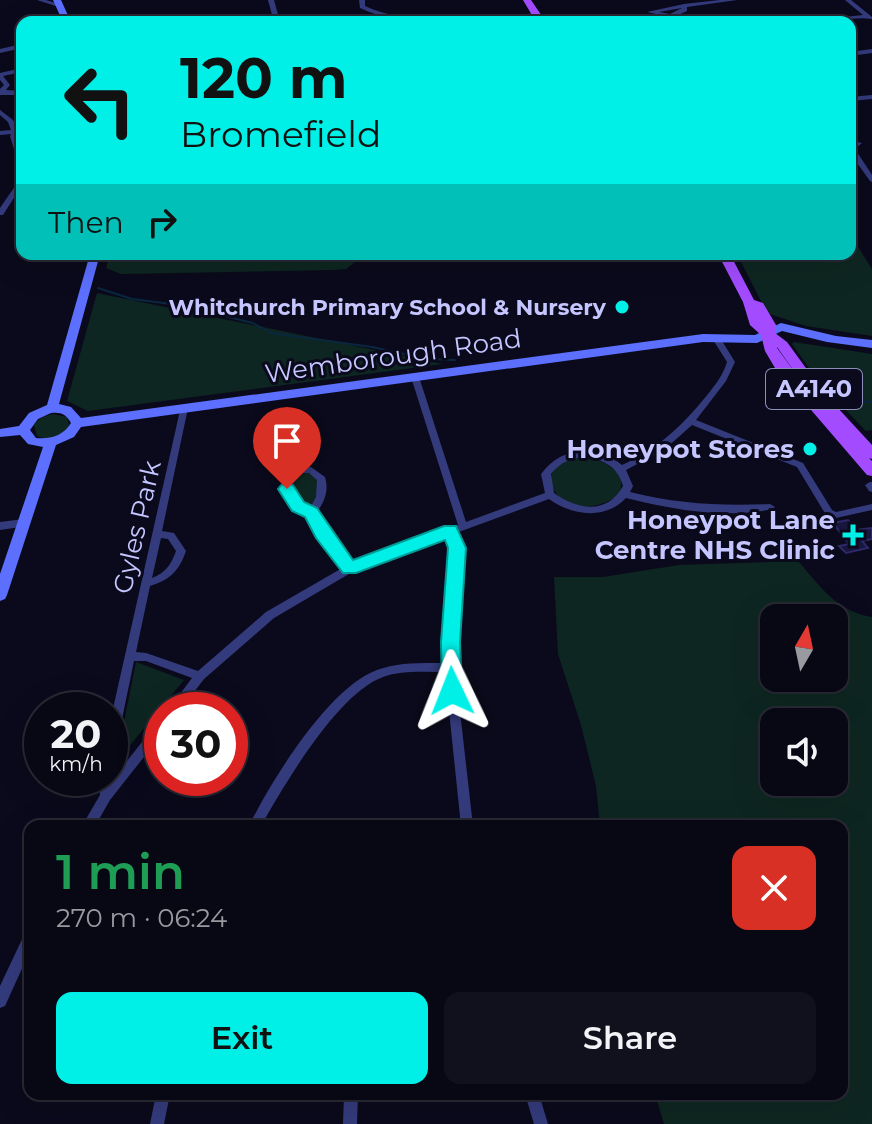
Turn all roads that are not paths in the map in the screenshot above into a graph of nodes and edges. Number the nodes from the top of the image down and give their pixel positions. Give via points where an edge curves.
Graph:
1 (40, 0) edge
2 (362, 0) edge
3 (734, 0) edge
4 (848, 0) edge
5 (58, 3) edge
6 (684, 6) junction
7 (386, 16) edge
8 (663, 16) edge
9 (677, 16) edge
10 (870, 18) edge
11 (0, 76) edge
12 (1, 93) edge
13 (0, 112) edge
14 (16, 127) edge
15 (856, 142) edge
16 (872, 142) edge
17 (859, 143) junction
18 (856, 144) edge
19 (856, 156) edge
20 (872, 180) edge
21 (4, 204) edge
22 (0, 213) edge
23 (93, 260) edge
24 (727, 260) edge
25 (766, 334) junction
26 (716, 338) junction
27 (872, 344) edge
28 (415, 377) junction
29 (52, 408) junction
30 (184, 408) junction
31 (691, 421) junction
32 (77, 423) junction
33 (23, 430) junction
34 (0, 433) edge
35 (51, 442) junction
36 (872, 454) edge
37 (621, 469) junction
38 (871, 482) edge
39 (625, 494) junction
40 (550, 495) junction
41 (770, 507) dead end
42 (872, 507) edge
43 (311, 513) junction
44 (24, 523) junction
45 (0, 526) edge
46 (463, 526) junction
47 (450, 531) junction
48 (158, 534) junction
49 (350, 568) junction
50 (146, 583) junction
51 (0, 595) edge
52 (131, 656) junction
53 (450, 667) junction
54 (200, 676) junction
55 (123, 692) edge
56 (188, 692) edge
57 (144, 748) edge
58 (128, 768) edge
59 (106, 796) edge
60 (92, 820) edge
61 (258, 820) edge
62 (466, 820) edge
63 (24, 950) edge
64 (0, 1001) edge
65 (162, 1100) edge
66 (351, 1100) edge
67 (534, 1100) edge
68 (157, 1124) edge
69 (350, 1124) edge
70 (541, 1124) edge

1 - 5 street
2 - 7 street via 367,11
3 - 6 street
4 - 10 street
6 - 8 street via 650,12
6 - 9 street
11 - 12 street via 7,85
13 - 14 street
15 - 17 street
16 - 17 street
17 - 18 street
19 - 20 street
21 - 22 street
23 - 29 street
24 - 25 main road, A4140 via 756,325
25 - 26 street, Wemborough Road via 757,339
25 - 27 street, Wemborough Road
25 - 36 main road, A4140 via 782,345
25 - 38 main road, A4140 via 780,365
26 - 28 street, Wemborough Road
26 - 31 street via 730,368
28 - 30 street, Wemborough Road
28 - 46 street
29 - 32 street via 67,410
29 - 33 street via 30,417
30 - 32 street, Wemborough Road
30 - 48 street, Gyles Park
31 - 37 street via 647,458
31 - 42 street via 800,465 829,513
32 - 35 street via 70,434
33 - 34 street
33 - 35 street via 32,441
35 - 44 street
37 - 39 street via 628,486
37 - 40 street via 603,457 569,455 554,462 546,474
39 - 40 street via 618,503 595,511 575,509
39 - 41 street via 703,511
40 - 46 street
43 - 43 street via 298,506 287,489 296,470 311,470 322,479 319,504
43 - 49 street
44 - 45 street
44 - 51 street
46 - 47 street
47 - 49 street
47 - 53 street via 457,548
48 - 50 street, Gyles Park
48 - 50 street via 171,536 181,551 175,569 160,581
49 - 54 street via 270,615
50 - 52 street, Gyles Park
52 - 54 street
52 - 55 street, Gyles Park
53 - 61 street via 378,673 347,693
53 - 62 street
54 - 56 street
57 - 58 street
59 - 60 street
63 - 64 street
65 - 68 street
66 - 69 street
67 - 70 street

